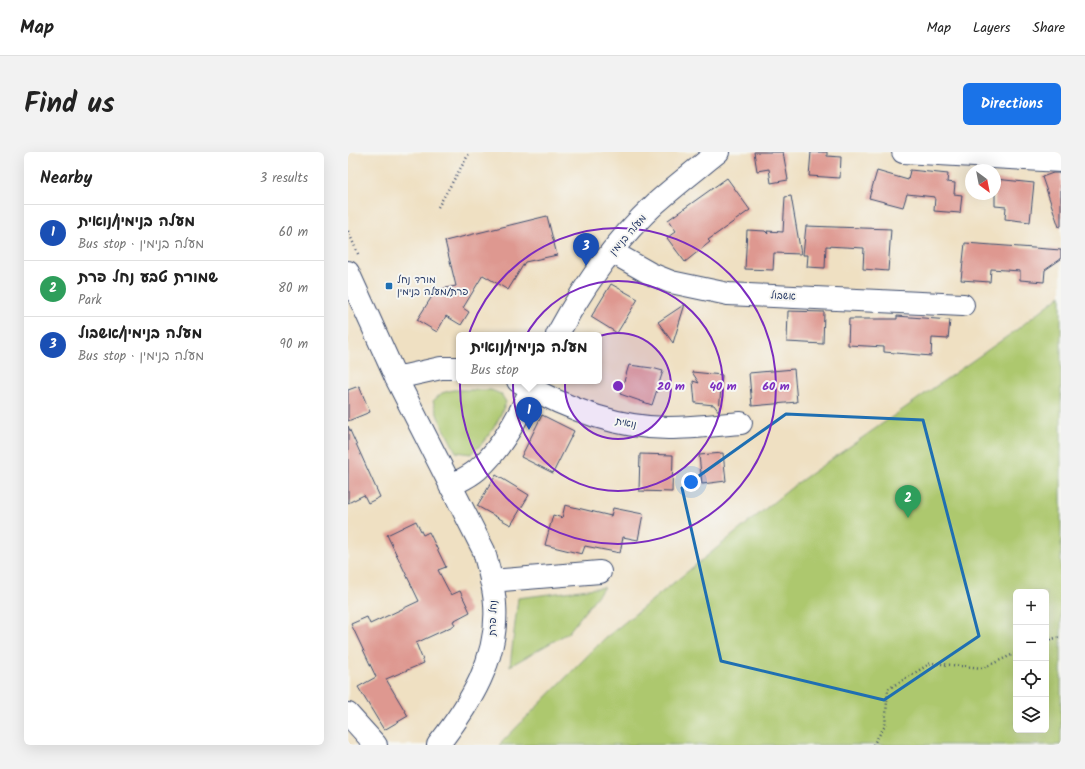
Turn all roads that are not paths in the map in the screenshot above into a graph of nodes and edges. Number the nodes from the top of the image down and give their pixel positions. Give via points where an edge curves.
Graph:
1 (718, 152) edge
2 (903, 152) edge
3 (1061, 161) edge
4 (612, 252) junction
5 (348, 272) edge
6 (963, 305) dead end
7 (559, 332) edge
8 (456, 368) edge
9 (396, 378) junction
10 (528, 384) edge
11 (741, 423) dead end
12 (450, 486) junction
13 (600, 572) dead end
14 (491, 581) junction
15 (348, 714) edge
16 (376, 745) edge
17 (438, 745) edge

1 - 4 street, מעלה בנימין via 656,204
2 - 3 street
4 - 6 street, אשבול via 671,282 728,294
4 - 7 street, מעלה בנימין via 570,311
5 - 9 street, נחל פרת
8 - 9 street via 440,368
9 - 12 street, נחל פרת
10 - 11 street, נואית via 579,411 635,426 668,428
10 - 12 street via 513,424 494,451 476,471
12 - 14 street, נחל פרת via 484,551
13 - 14 street
14 - 17 street, נחל פרת via 495,611 494,637 487,666 462,715
15 - 16 street

